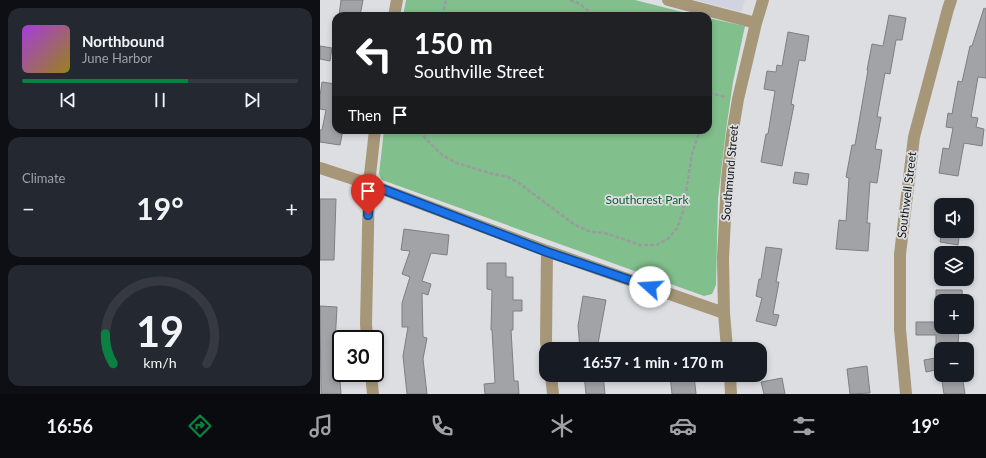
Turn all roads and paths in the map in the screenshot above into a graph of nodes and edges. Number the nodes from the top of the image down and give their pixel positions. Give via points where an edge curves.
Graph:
1 (398, 0) edge
2 (446, 0) edge
3 (570, 0) edge
4 (668, 0) edge
5 (763, 0) edge
6 (951, 0) edge
7 (395, 12) edge
8 (443, 12) edge
9 (589, 12) edge
10 (756, 23) junction
11 (712, 94) edge
12 (738, 99) junction
13 (375, 134) edge
14 (423, 134) edge
15 (699, 134) edge
16 (320, 168) edge
17 (369, 184) junction
18 (547, 252) junction
19 (724, 313) junction
20 (366, 330) edge
21 (546, 342) edge
22 (727, 342) edge
23 (372, 382) edge
24 (552, 382) edge
25 (731, 382) edge
26 (373, 394) edge
27 (553, 394) edge
28 (732, 394) edge
29 (906, 394) edge

1 - 7 street
2 - 8 path
3 - 9 path
4 - 10 street
5 - 10 street, Southmund Street
6 - 29 street, Southwell Street via 914,137 900,254 900,329
10 - 12 street, Southmund Street
11 - 12 path
12 - 19 street, Southmund Street via 727,179 723,258
13 - 17 street
14 - 15 path via 442,155 457,163 508,177 575,225 640,245 656,245 669,238 677,228 683,212 692,154
16 - 17 street
17 - 18 street
17 - 20 street
18 - 19 street
18 - 21 street
19 - 22 street, Southmund Street
23 - 26 street
24 - 27 street
25 - 28 street

